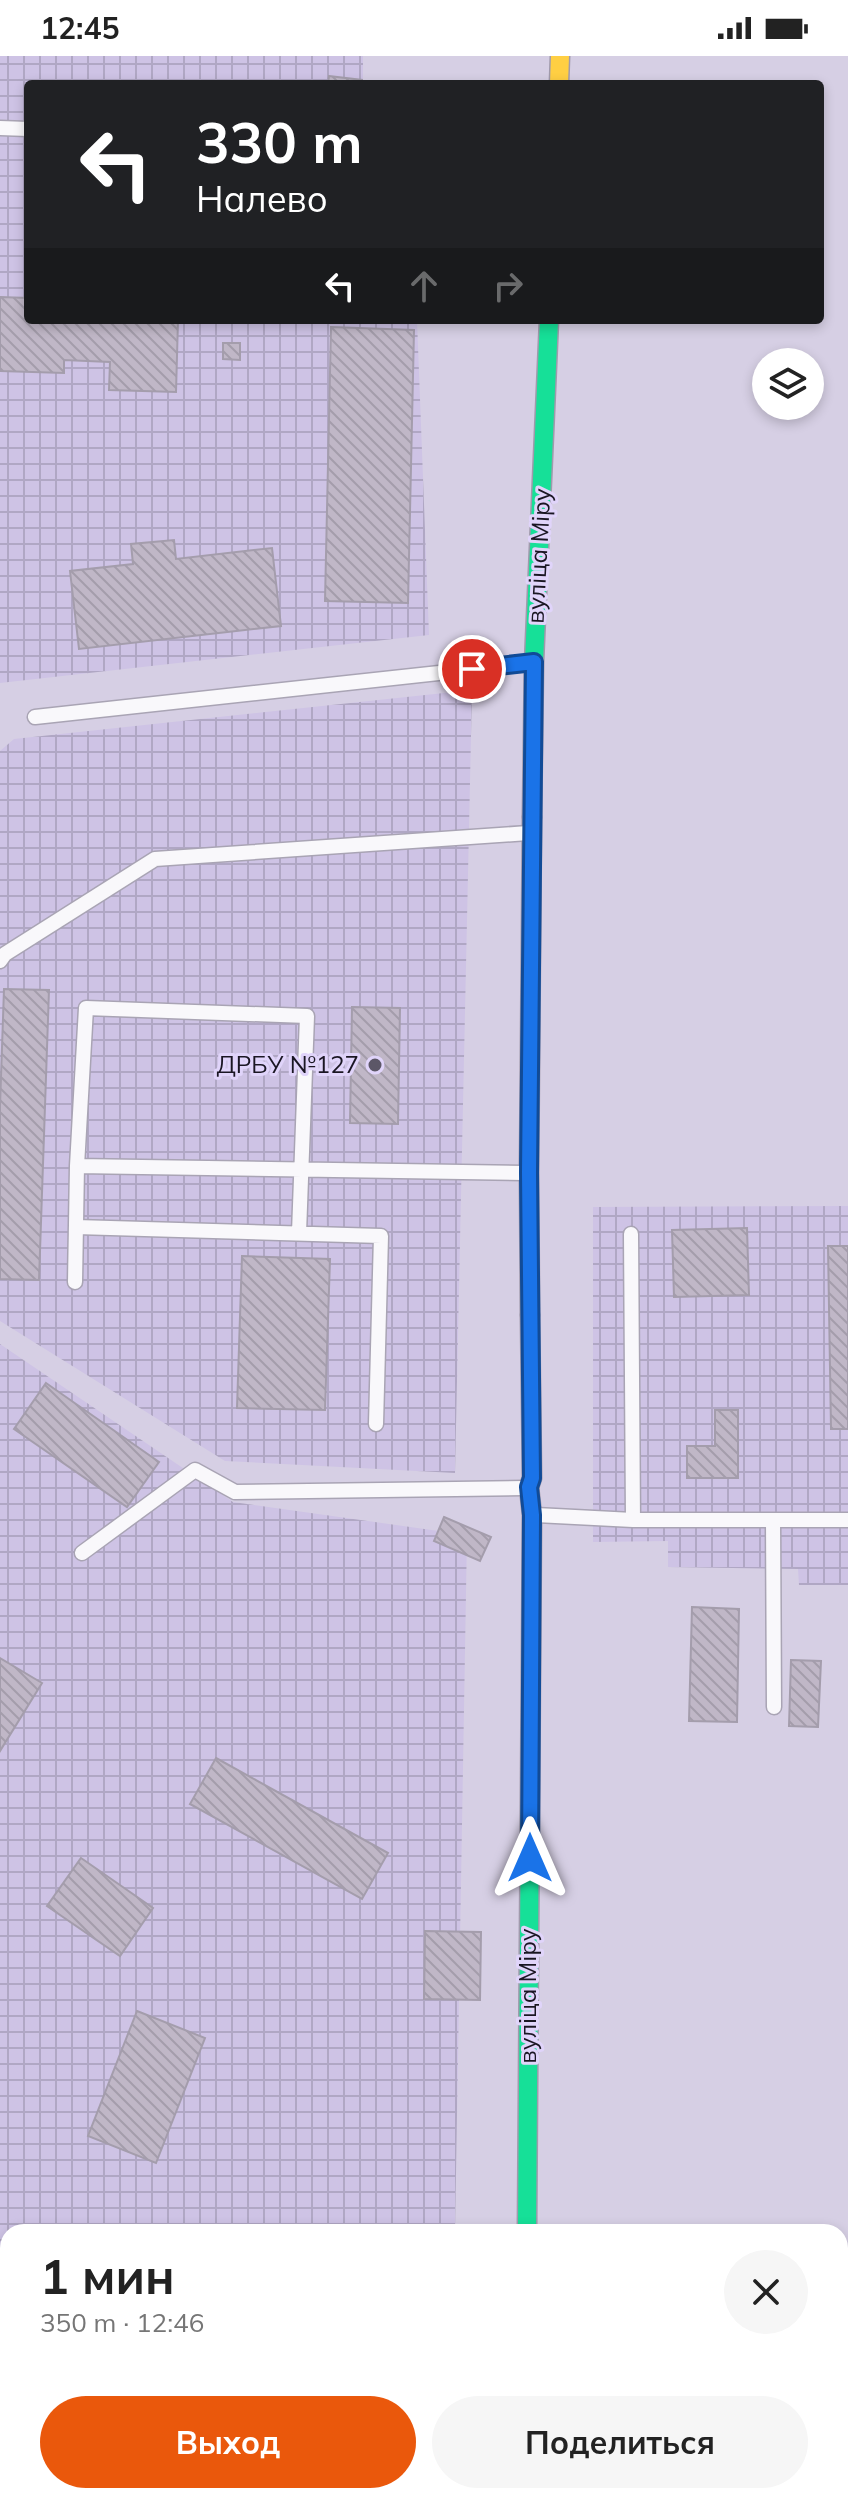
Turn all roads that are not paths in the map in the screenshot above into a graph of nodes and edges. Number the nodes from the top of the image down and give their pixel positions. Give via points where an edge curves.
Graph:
1 (560, 56) edge
2 (559, 80) edge
3 (0, 128) edge
4 (24, 129) edge
5 (549, 324) edge
6 (534, 662) junction
7 (35, 717) dead end
8 (532, 833) junction
9 (0, 961) edge
10 (77, 1166) junction
11 (300, 1170) junction
12 (529, 1173) junction
13 (76, 1227) junction
14 (299, 1233) junction
15 (631, 1234) dead end
16 (75, 1282) dead end
17 (376, 1424) dead end
18 (529, 1487) junction
19 (532, 1515) junction
20 (633, 1520) junction
21 (773, 1520) junction
22 (848, 1520) edge
23 (82, 1553) dead end
24 (774, 1707) dead end
25 (527, 2224) edge

1 - 2 main road
3 - 4 lane
5 - 6 main road, вуліца Міру
6 - 7 lane
6 - 8 main road, вуліца Міру
8 - 9 lane via 155,859
8 - 12 main road, вуліца Міру
10 - 11 lane
10 - 11 lane via 86,1008 307,1016
10 - 13 lane
11 - 12 lane
11 - 14 lane
12 - 18 main road, вуліца Міру
13 - 14 lane
13 - 16 lane
14 - 17 lane via 381,1236
15 - 20 lane
18 - 19 main road, вуліца Міру
18 - 23 lane via 235,1492 195,1470
19 - 20 lane
19 - 25 main road, вуліца Міру
20 - 21 lane
21 - 22 lane
21 - 24 lane

